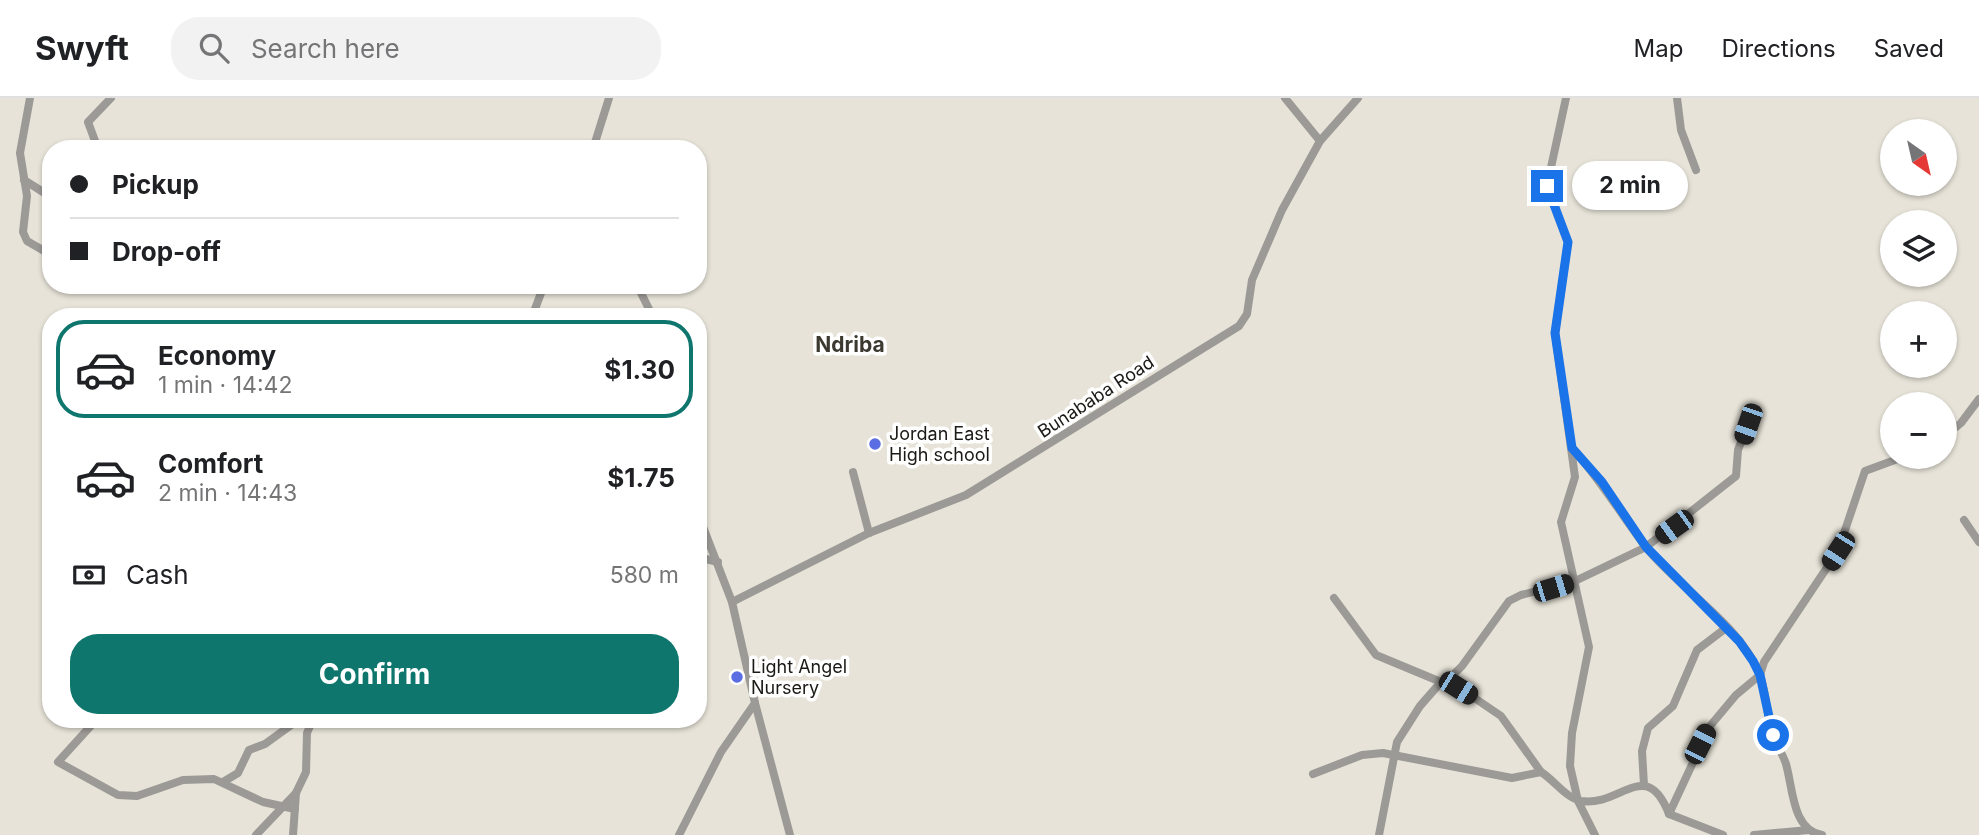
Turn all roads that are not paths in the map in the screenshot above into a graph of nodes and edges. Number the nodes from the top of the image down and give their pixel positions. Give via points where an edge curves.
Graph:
1 (30, 98) edge
2 (111, 98) edge
3 (609, 98) edge
4 (1285, 98) edge
5 (1358, 98) edge
6 (1566, 98) edge
7 (1677, 98) edge
8 (95, 140) edge
9 (596, 140) edge
10 (1320, 141) junction
11 (1696, 170) dead end
12 (24, 180) junction
13 (42, 191) edge
14 (42, 249) edge
15 (1979, 399) edge
16 (1748, 424) dead end
17 (1957, 426) edge
18 (1572, 448) junction
19 (1880, 465) edge
20 (853, 472) dead end
21 (1964, 520) dead end
22 (869, 533) junction
23 (707, 536) edge
24 (1979, 542) edge
25 (1646, 547) junction
26 (707, 559) edge
27 (718, 562) junction
28 (1573, 582) junction
29 (1334, 598) dead end
30 (732, 602) junction
31 (1727, 628) junction
32 (1753, 661) junction
33 (1764, 662) junction
34 (1760, 675) junction
35 (1444, 681) junction
36 (755, 703) junction
37 (89, 728) edge
38 (283, 728) edge
39 (310, 728) edge
40 (1392, 755) junction
41 (1541, 772) junction
42 (1312, 774) dead end
43 (223, 782) junction
44 (1644, 785) junction
45 (296, 793) junction
46 (1578, 801) junction
47 (281, 806) junction
48 (295, 809) junction
49 (1669, 814) junction
50 (1809, 830) junction
51 (1592, 834) edge
52 (256, 835) edge
53 (293, 835) edge
54 (679, 835) edge
55 (790, 835) edge
56 (1379, 835) edge
57 (1723, 835) edge
58 (1754, 835) edge
59 (1822, 835) edge

1 - 12 street via 20,153
2 - 8 street via 88,122
3 - 9 street
4 - 10 street
5 - 10 street, Bunababa Road
6 - 18 street via 1547,186 1568,242 1555,333
7 - 11 street via 1681,130
10 - 22 street, Bunababa Road via 1272,233 1252,280 1247,314 1239,326 966,495
12 - 13 street
12 - 14 street via 24,236
15 - 17 street
16 - 25 street via 1738,450 1736,476
18 - 25 street via 1602,482
18 - 28 street via 1575,477 1561,522
19 - 33 street via 1865,471 1838,551
20 - 22 street
21 - 24 street
22 - 30 street, Bunababa Road
23 - 27 street
25 - 28 street
25 - 31 street
26 - 27 street
27 - 30 street
28 - 35 street via 1509,601 1462,666
28 - 46 street via 1589,647 1570,748
29 - 35 street via 1376,655
30 - 36 street
31 - 32 street
31 - 44 street via 1697,650 1673,706 1648,728 1642,751
32 - 33 street
32 - 34 street
33 - 34 street
34 - 49 street via 1710,726
34 - 50 street via 1793,800
35 - 40 street via 1407,724
35 - 41 street via 1502,716
36 - 54 street via 721,752
36 - 55 street
37 - 43 street via 58,762 106,790 137,796 183,780
38 - 43 street via 265,744 249,750 237,773
39 - 45 street via 306,772
40 - 41 street via 1512,778
40 - 42 street via 1362,755
40 - 56 street
41 - 46 street
43 - 47 street
44 - 46 street via 1600,800
44 - 49 street via 1660,795
45 - 47 street
45 - 48 street
46 - 51 street
47 - 48 street
47 - 52 street
48 - 53 street
49 - 57 street
50 - 58 street
50 - 59 street

